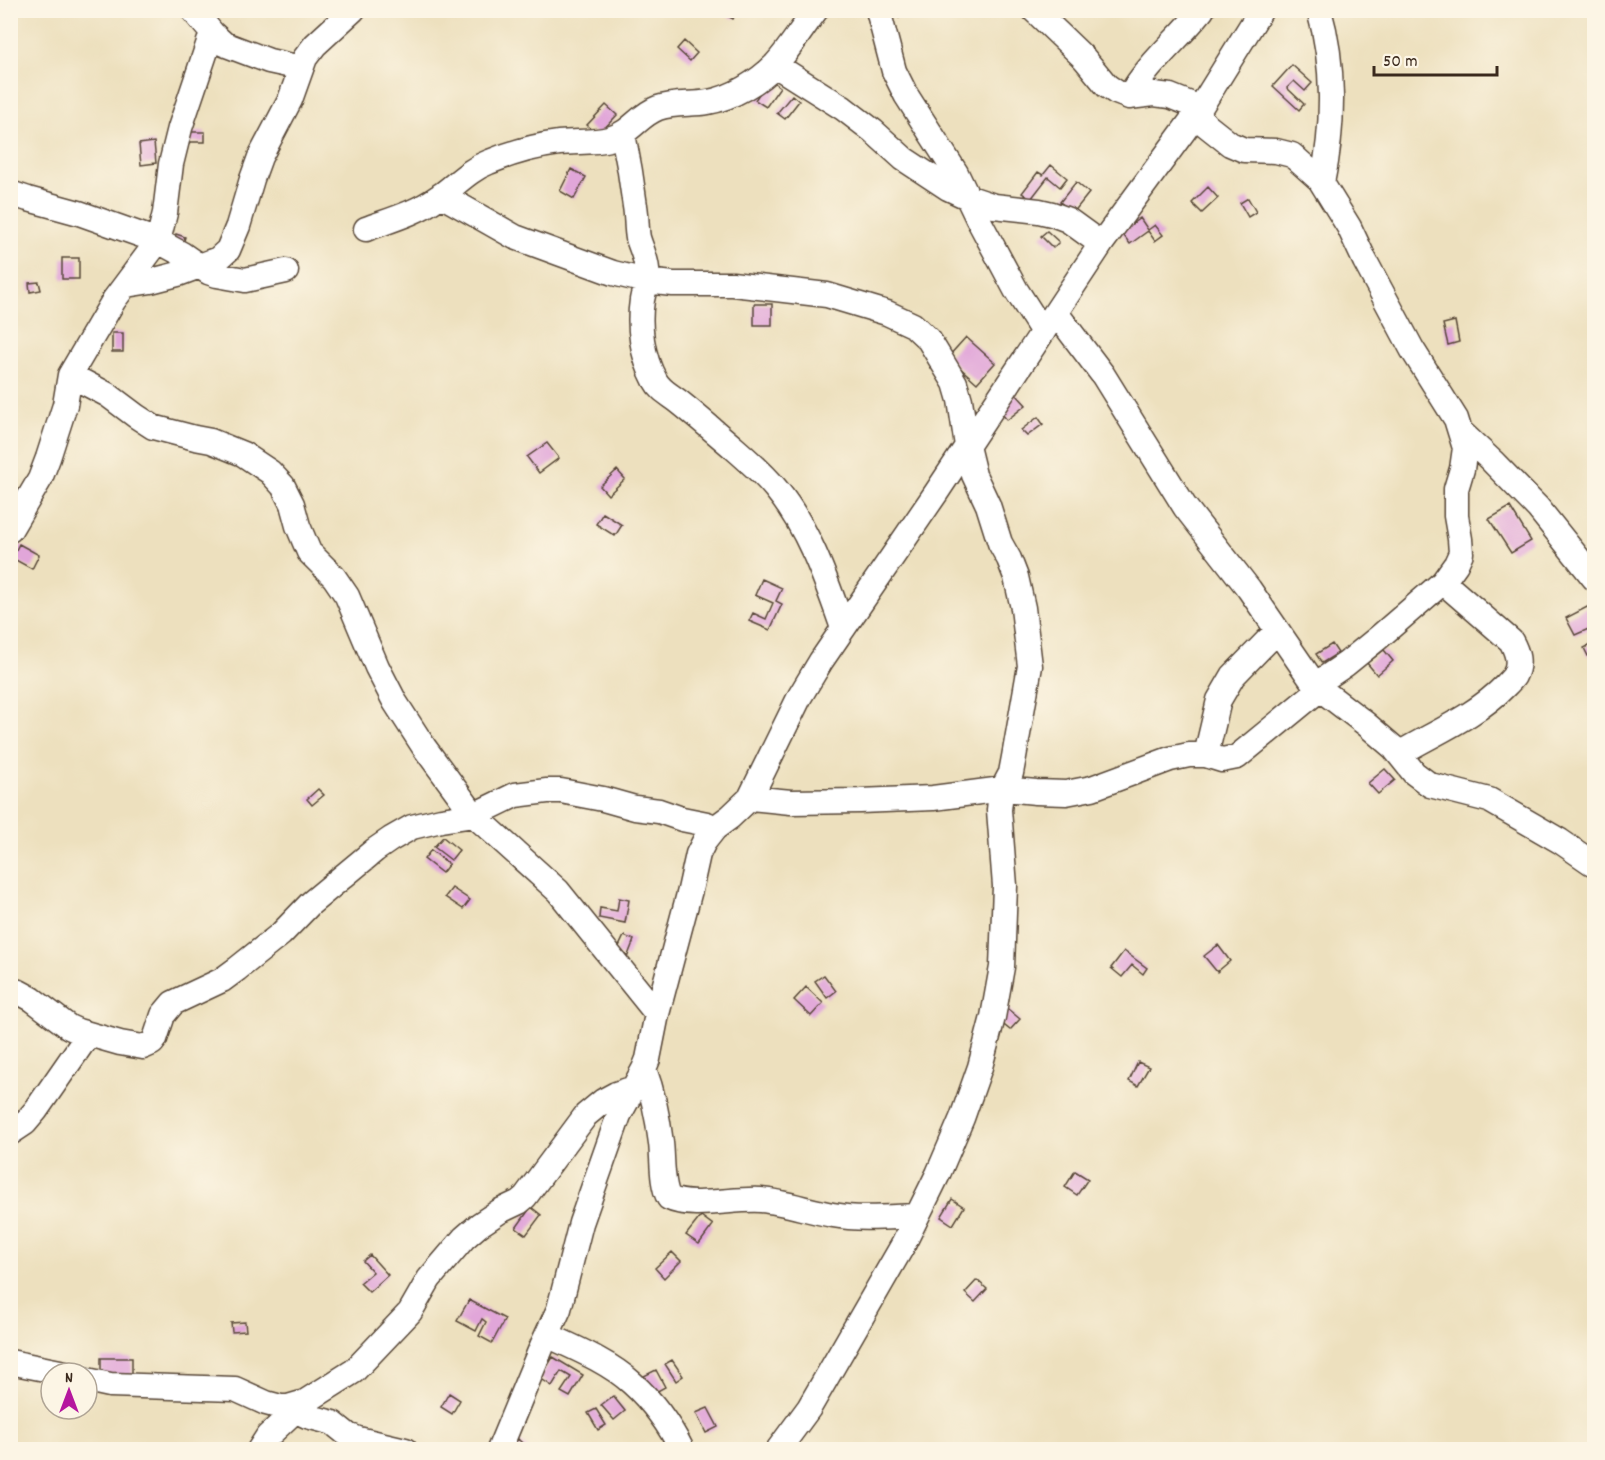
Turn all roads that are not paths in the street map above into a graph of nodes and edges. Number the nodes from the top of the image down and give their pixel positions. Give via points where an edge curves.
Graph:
1 (193, 10) edge
2 (353, 10) edge
3 (816, 10) edge
4 (878, 10) edge
5 (1034, 10) edge
6 (1202, 10) edge
7 (1262, 10) edge
8 (1319, 10) edge
9 (212, 33) junction
10 (775, 65) junction
11 (301, 66) junction
12 (1129, 97) junction
13 (1199, 111) junction
14 (623, 134) junction
15 (1322, 183) junction
16 (10, 193) edge
17 (441, 195) junction
18 (967, 197) junction
19 (366, 229) dead end
20 (158, 240) junction
21 (1101, 244) junction
22 (198, 266) junction
23 (286, 271) dead end
24 (646, 281) junction
25 (126, 285) junction
26 (1050, 323) junction
27 (70, 375) junction
28 (1461, 432) junction
29 (967, 446) junction
30 (10, 530) edge
31 (1594, 578) edge
32 (1443, 582) junction
33 (843, 628) junction
34 (1277, 631) junction
35 (1318, 687) junction
36 (1399, 754) junction
37 (1206, 755) junction
38 (1003, 789) junction
39 (750, 798) junction
40 (474, 815) junction
41 (715, 828) junction
42 (1592, 863) dead end
43 (10, 990) edge
44 (657, 1014) junction
45 (88, 1035) junction
46 (639, 1079) junction
47 (10, 1133) edge
48 (916, 1216) junction
49 (547, 1335) junction
50 (10, 1362) edge
51 (39, 1368) edge
52 (99, 1383) edge
53 (296, 1406) junction
54 (259, 1449) edge
55 (405, 1449) edge
56 (499, 1449) edge
57 (682, 1449) edge
58 (778, 1449) edge

1 - 9 street
2 - 11 street via 315,45
3 - 10 street
4 - 18 street via 894,71
5 - 12 street via 1084,57 1107,86
6 - 12 street via 1149,67
7 - 13 street
8 - 15 street via 1331,84 1328,155
9 - 11 street via 224,44 269,61
9 - 20 street via 180,128
10 - 14 street via 744,89 725,97 656,108
10 - 18 street via 843,108 904,159
11 - 22 street via 290,100 260,157 231,246 218,259
12 - 13 street via 1170,96
13 - 15 street via 1206,125 1230,144 1244,150 1292,155
13 - 21 street
14 - 17 street via 528,149 490,161 463,176
14 - 24 street
15 - 28 street
16 - 20 street
17 - 19 street via 412,212
17 - 24 street via 515,237
18 - 21 street via 994,206 1052,214 1068,220
18 - 26 street via 1017,290
20 - 22 street
20 - 25 street
21 - 26 street
22 - 23 street via 208,273 245,280
22 - 25 street
24 - 29 street via 732,284 827,295 913,325 929,340 955,383
24 - 33 street via 641,333 654,379 665,393 734,448 776,489 810,543
25 - 27 street
26 - 29 street
26 - 34 street via 1102,375 1185,507
27 - 30 street via 59,425 40,479
27 - 40 street via 108,395 153,427 211,441 243,454 283,486 304,543 346,596 395,702
28 - 31 street via 1538,508
28 - 32 street via 1465,448 1456,489 1456,516 1461,552
29 - 33 street
29 - 38 street via 974,475 1017,577 1030,656 1011,773
32 - 35 street
32 - 36 street via 1511,641 1519,660 1514,676 1499,692 1458,721
33 - 39 street via 800,696
34 - 35 street
34 - 37 street via 1226,688
35 - 36 street
35 - 37 street via 1237,757 1222,760
36 - 42 street via 1430,785 1489,800
37 - 38 street via 1170,759 1092,788 1066,793
38 - 39 street via 933,798 860,801
38 - 48 street via 999,810 1005,886 1002,967 993,1017 962,1118
39 - 41 street
40 - 41 street via 515,795 547,790 659,811
40 - 44 street via 558,891
40 - 45 street via 423,823 391,838 237,969 172,1003 163,1015 155,1039 147,1046
41 - 44 street via 698,854
43 - 45 street via 32,999 69,1027
44 - 46 street
45 - 47 street via 36,1110
46 - 48 street via 652,1091 664,1186 669,1198 679,1202 763,1200 855,1218
46 - 49 street via 619,1115 581,1223 559,1309
46 - 53 street via 586,1115 525,1197 464,1238 429,1279 410,1312 354,1371
48 - 58 street via 826,1380
49 - 56 street
49 - 57 street via 601,1361 631,1382 656,1409
50 - 51 street
52 - 53 street via 235,1389 266,1403
53 - 54 street
53 - 55 street via 307,1416 333,1423 358,1440

